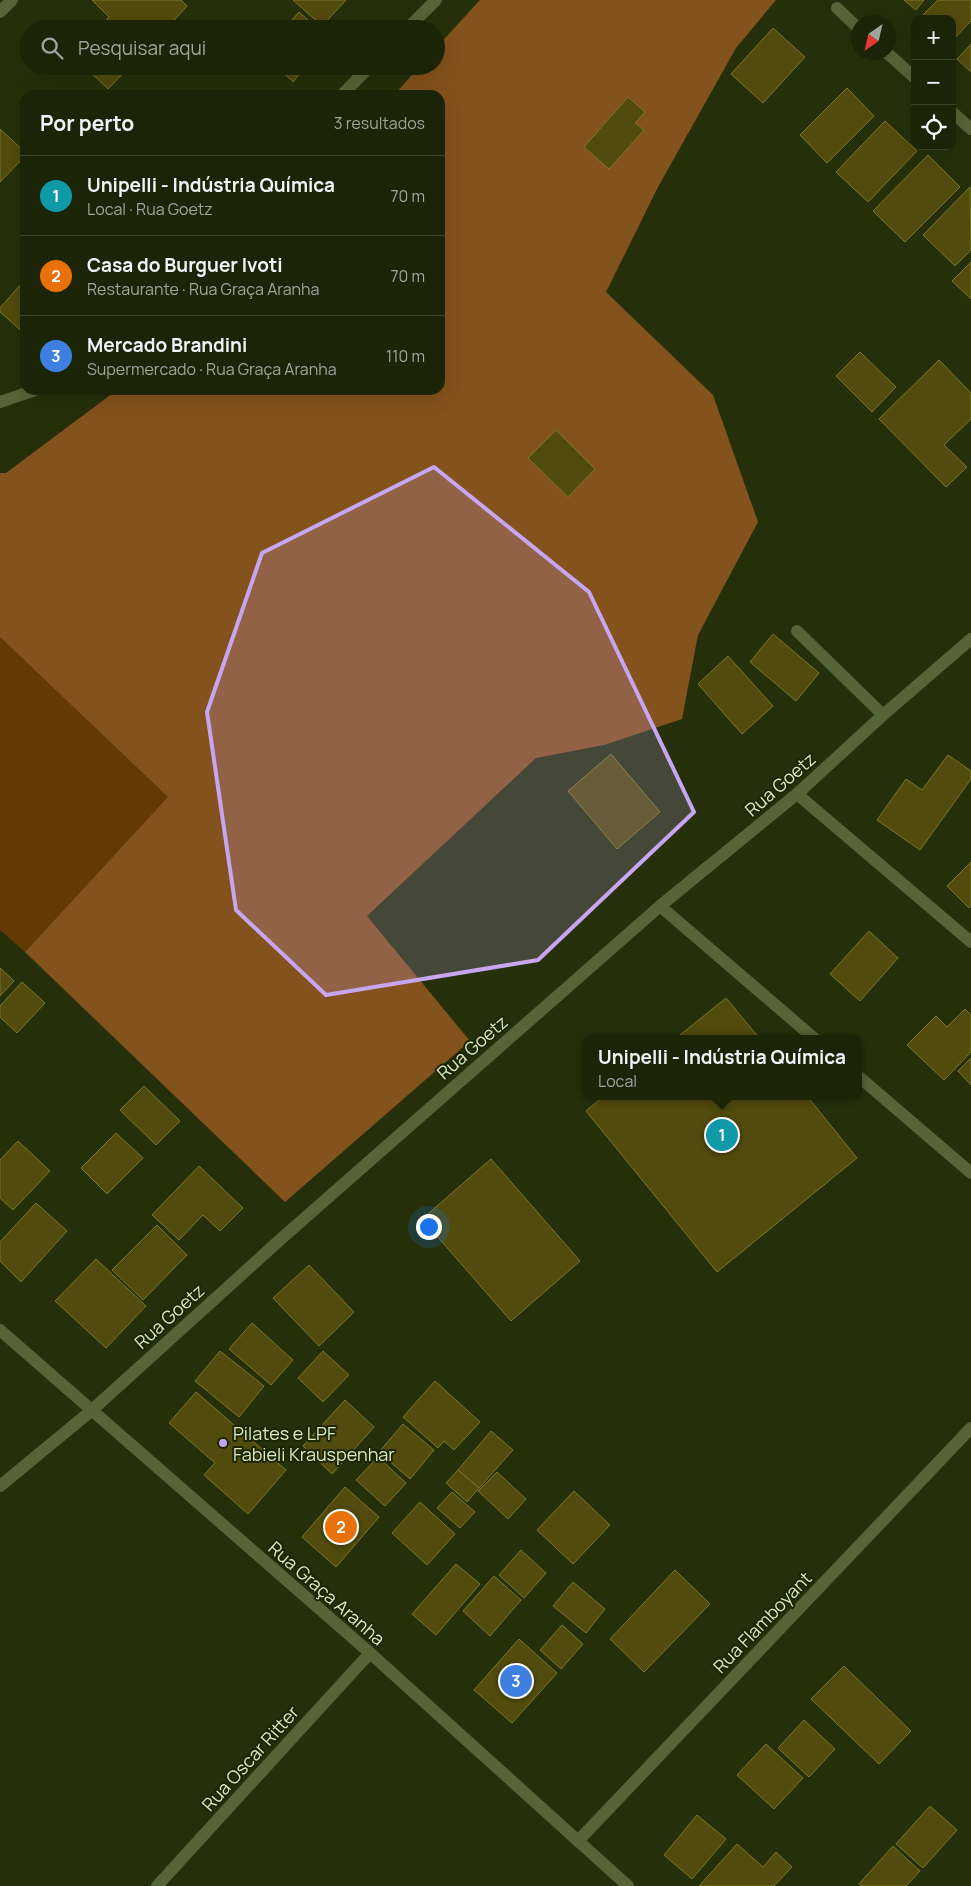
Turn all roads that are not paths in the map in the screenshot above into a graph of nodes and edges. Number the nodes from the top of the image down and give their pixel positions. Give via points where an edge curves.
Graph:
1 (12, 0) edge
2 (436, 0) edge
3 (837, 8) dead end
4 (0, 12) edge
5 (416, 20) edge
6 (851, 21) edge
7 (895, 60) edge
8 (911, 74) edge
9 (361, 75) edge
10 (347, 90) edge
11 (956, 116) edge
12 (971, 129) edge
13 (20, 395) edge
14 (0, 402) edge
15 (797, 630) dead end
16 (971, 639) edge
17 (883, 714) junction
18 (797, 794) junction
19 (660, 906) junction
20 (971, 942) edge
21 (809, 1035) edge
22 (862, 1079) edge
23 (971, 1173) edge
24 (0, 1330) edge
25 (91, 1410) junction
26 (971, 1428) edge
27 (0, 1486) edge
28 (370, 1653) junction
29 (578, 1841) junction
30 (156, 1886) edge
31 (628, 1886) edge

1 - 4 street
2 - 5 street
3 - 6 street
7 - 8 street
9 - 10 street
11 - 12 street
13 - 14 street
15 - 17 street
16 - 17 street, Rua Goetz
17 - 18 street, Rua Goetz
18 - 19 street, Rua Goetz
18 - 20 street
19 - 21 street
19 - 25 street, Rua Goetz via 289,1231
22 - 23 street
24 - 25 street, Rua Graça Aranha
25 - 27 street, Rua Goetz
25 - 28 street, Rua Graça Aranha
26 - 29 street, Rua Flamboyant
28 - 29 street, Rua Graça Aranha
28 - 30 street, Rua Oscar Ritter
29 - 31 street, Rua Graça Aranha

